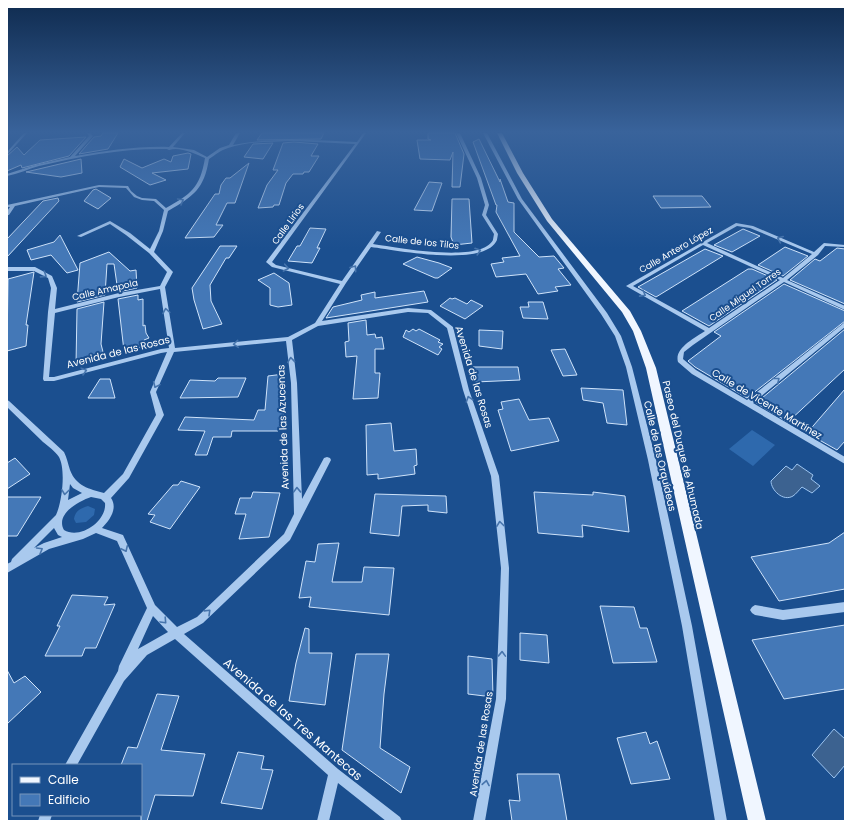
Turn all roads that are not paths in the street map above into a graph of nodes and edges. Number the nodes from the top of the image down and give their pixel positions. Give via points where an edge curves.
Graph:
1 (20, 172) edge
2 (205, 172) edge
3 (336, 172) edge
4 (476, 172) edge
5 (505, 172) edge
6 (519, 172) edge
7 (7, 175) edge
8 (14, 204) junction
9 (7, 206) edge
10 (166, 210) junction
11 (7, 214) edge
12 (379, 232) dead end
13 (78, 236) dead end
14 (703, 244) junction
15 (370, 245) junction
16 (845, 246) edge
17 (151, 252) junction
18 (816, 254) junction
19 (7, 269) edge
20 (783, 280) junction
21 (343, 283) junction
22 (162, 287) junction
23 (845, 308) edge
24 (52, 312) junction
25 (317, 324) junction
26 (845, 324) edge
27 (709, 331) junction
28 (289, 339) junction
29 (172, 349) junction
30 (680, 360) joint
31 (7, 403) edge
32 (747, 404) junction
33 (327, 460) dead end
34 (844, 460) edge
35 (67, 472) junction
36 (92, 494) junction
37 (106, 498) junction
38 (298, 514) junction
39 (61, 515) junction
40 (95, 529) junction
41 (76, 537) junction
42 (7, 570) edge
43 (845, 607) edge
44 (152, 608) junction
45 (755, 610) dead end
46 (176, 634) junction
47 (120, 676) junction
48 (72, 764) edge
49 (334, 773) junction
50 (323, 821) edge
51 (396, 821) edge
52 (479, 821) edge
53 (721, 821) edge
54 (757, 821) edge

1 - 7 street
10 -> 2 street via 189,197 201,184
3 -> 21 street, Calle Lirios via 269,262 274,266
15 -> 4 street, Calle de los Tilos via 460,255 486,248 496,240 496,234 484,215 487,205
5 - 53 street, Calle de las Orquídeas via 520,199 604,313 618,336 627,361 652,460 687,626
6 - 54 main road, Paseo del Duque de Ahumada via 549,220 626,311 637,331 651,368
8 - 9 street
8 - 10 street via 99,186 127,187 136,199 155,200
8 - 11 street
10 - 17 street via 161,230
12 - 15 street
13 - 17 street via 110,222
18 -> 14 street, Calle Antero López via 751,227 736,224
14 - 20 street
14 -> 27 street, Calle Antero López via 629,286
21 -> 15 street
16 - 18 street, Calle Miguel Torres via 824,244
17 - 22 street via 170,272
18 - 20 street, Calle Miguel Torres
19 -> 24 street via 35,269 50,277 54,288
20 - 23 street
20 - 27 street, Calle Miguel Torres
21 - 25 street
22 - 24 street, Calle Amapola
29 -> 22 street
24 -> 29 street, Avenida de las Rosas via 46,379
25 - 28 street, Avenida de las Rosas
52 -> 25 street, Avenida de las Rosas via 501,699 505,568 495,476 466,390 450,327 430,311 408,310
32 -> 26 street
27 - 30 street, Calle Miguel Torres via 682,351
28 -> 29 street, Avenida de las Rosas
38 -> 28 street, Avenida de las Azucenas via 294,383
29 -> 37 street via 153,392 160,415 126,476
30 - 32 street, Calle de Vicente Martínez via 694,372
31 - 35 street via 61,454 66,462
32 - 34 street, Calle de Vicente Martínez
33 - 38 street, Avenida de las Azucenas
35 - 36 street via 76,486
35 -> 39 street
36 - 37 street via 100,494
36 - 39 street via 76,500
37 - 40 street via 110,506 109,512
46 -> 38 street, Avenida de las Azucenas via 200,620 287,537
39 - 41 street via 57,526 60,532
39 - 42 street
40 - 41 street
40 -> 44 street, Avenida de las Tres Mantecas via 120,538
42 -> 41 street via 47,546
43 - 45 street via 783,616
44 -> 46 street, Avenida de las Tres Mantecas
44 - 47 street
46 - 47 street, Avenida de las Azucenas via 143,651
46 - 49 street, Avenida de las Tres Mantecas
47 - 48 street
49 - 50 street
49 - 51 street, Avenida de las Tres Mantecas

